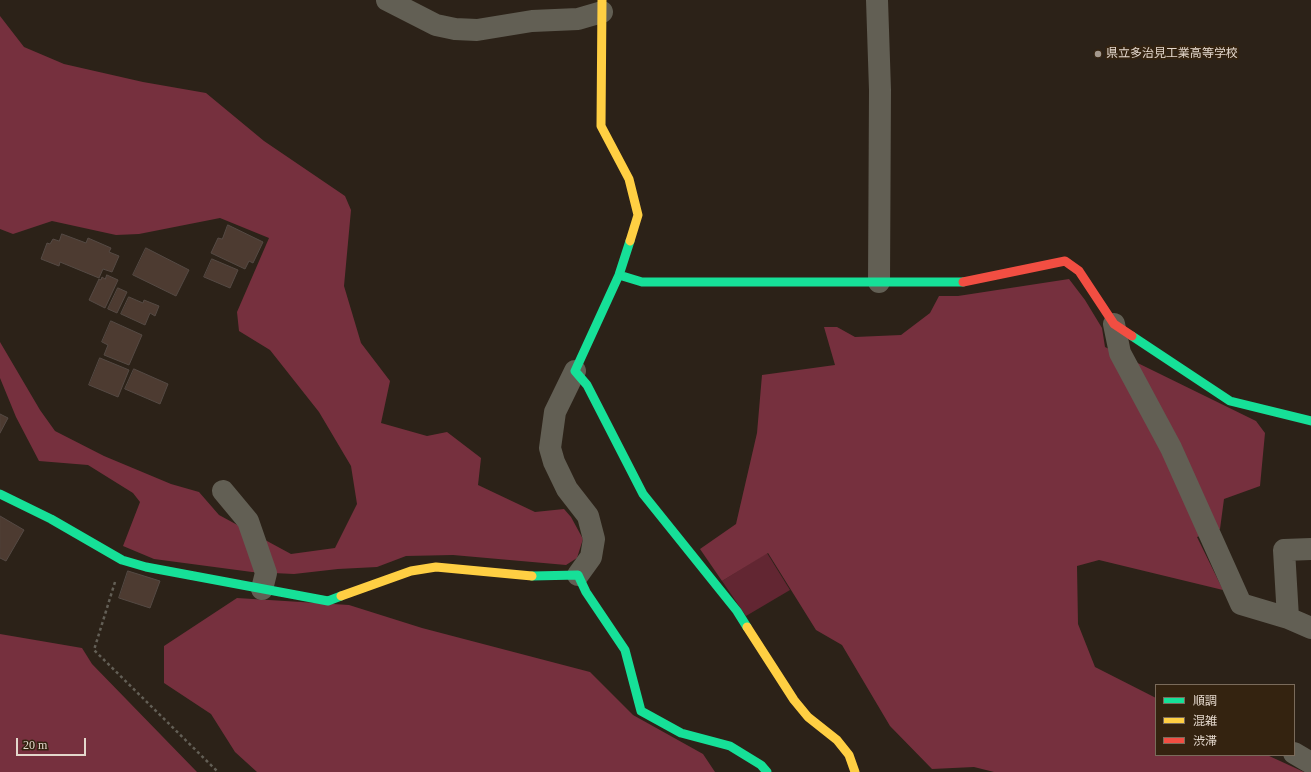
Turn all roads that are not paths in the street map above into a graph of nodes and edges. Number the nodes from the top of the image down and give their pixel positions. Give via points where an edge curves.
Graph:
1 (387, 0) edge
2 (877, 0) edge
3 (602, 6) edge
4 (619, 275) junction
5 (879, 282) junction
6 (1114, 324) junction
7 (575, 371) junction
8 (1311, 421) edge
9 (223, 491) dead end
10 (0, 494) edge
11 (1311, 549) edge
12 (578, 575) junction
13 (262, 589) junction
14 (1288, 618) junction
15 (1311, 628) edge
16 (1295, 754) edge
17 (1311, 763) edge
18 (767, 772) edge
19 (856, 772) edge

1 - 3 street via 436,25 477,30 532,21 578,19
2 - 5 street via 880,90
3 - 4 street via 600,126 629,179 638,214
4 - 5 street via 642,282
4 - 7 street
5 - 6 street via 962,282 1065,261 1079,271
6 - 8 street via 1230,401
6 - 14 street via 1120,353 1171,448 1241,604
7 - 12 street via 555,412 550,448 567,489 588,516 594,539 591,557
7 - 19 street via 587,385 643,494 737,611 794,700 808,717 837,740 849,755
9 - 13 street via 248,521 266,573
10 - 13 street via 51,519 122,560
11 - 14 street via 1284,550
12 - 13 street via 534,576 436,567 411,572 328,601
12 - 18 street via 586,592 625,650 641,711 681,733 730,746
14 - 15 street
16 - 17 street

